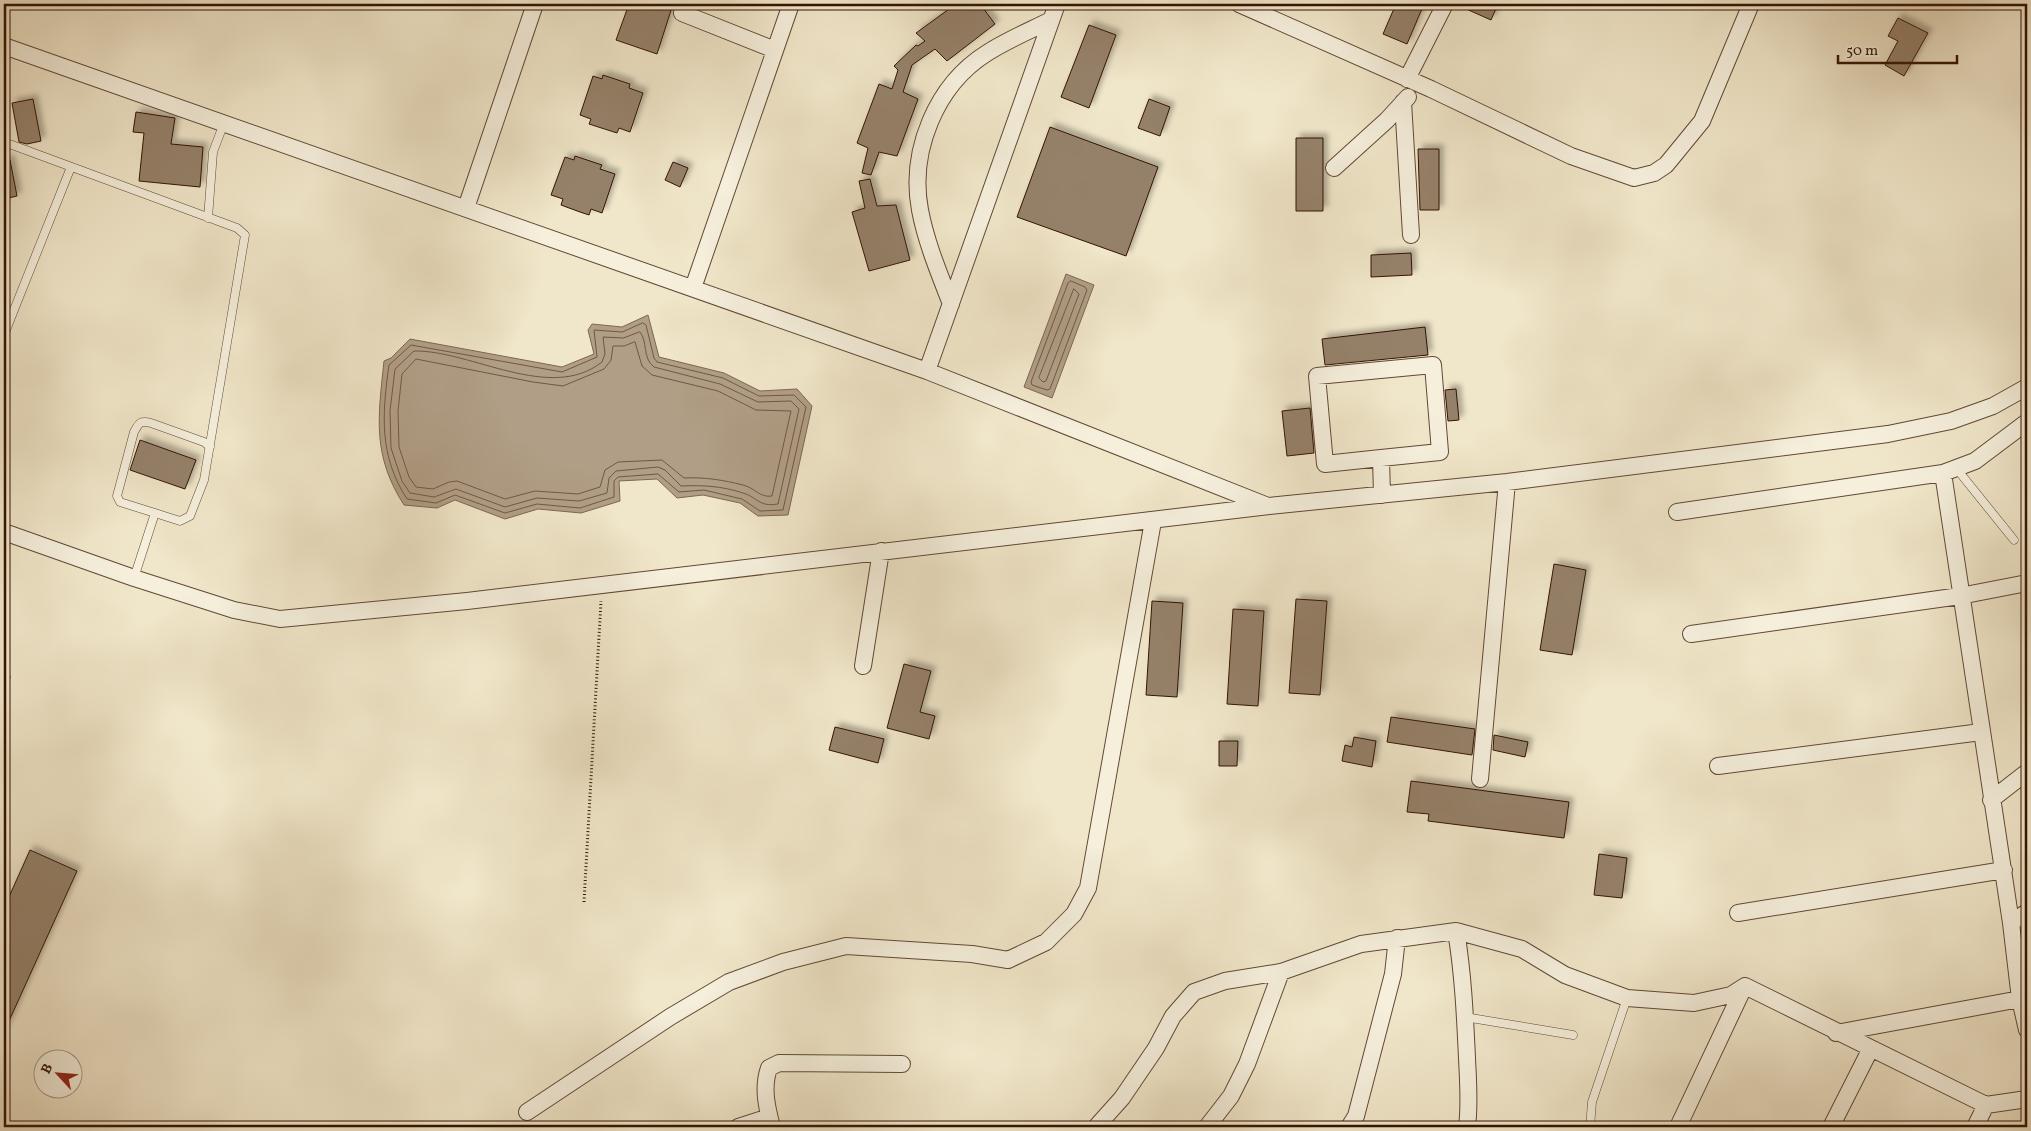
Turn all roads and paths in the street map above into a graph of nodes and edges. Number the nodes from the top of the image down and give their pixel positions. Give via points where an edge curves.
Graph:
1 (535, 4) edge
2 (791, 4) edge
3 (1057, 4) edge
4 (1239, 4) edge
5 (1445, 4) edge
6 (1752, 4) edge
7 (682, 13) dead end
8 (1051, 20) junction
9 (4, 46) edge
10 (775, 50) junction
11 (1413, 81) junction
12 (1403, 102) junction
13 (224, 123) junction
14 (4, 142) edge
15 (71, 167) junction
16 (1334, 168) dead end
17 (466, 208) junction
18 (208, 218) junction
19 (1411, 235) dead end
20 (693, 288) junction
21 (951, 304) junction
22 (4, 335) edge
23 (927, 371) junction
24 (2027, 387) edge
25 (2027, 422) edge
26 (210, 447) junction
27 (1382, 458) junction
28 (1949, 471) junction
29 (1507, 482) junction
30 (1382, 495) junction
31 (1269, 506) junction
32 (1677, 512) dead end
33 (155, 513) junction
34 (1153, 521) junction
35 (4, 532) edge
36 (2014, 540) dead end
37 (881, 551) junction
38 (134, 578) junction
39 (2027, 583) edge
40 (601, 585) junction
41 (1960, 596) junction
42 (1690, 634) dead end
43 (863, 666) dead end
44 (1981, 732) junction
45 (1718, 766) dead end
46 (2027, 772) edge
47 (1480, 780) dead end
48 (1991, 800) junction
49 (2004, 870) junction
50 (584, 902) dead end
51 (2027, 912) edge
52 (1738, 913) dead end
53 (2011, 923) junction
54 (1456, 931) junction
55 (1397, 938) junction
56 (1281, 972) junction
57 (1745, 986) junction
58 (1627, 998) junction
59 (2020, 999) junction
60 (1465, 1017) junction
61 (2027, 1030) edge
62 (1836, 1033) junction
63 (1573, 1035) dead end
64 (1870, 1050) junction
65 (902, 1064) dead end
66 (2027, 1099) edge
67 (1986, 1105) junction
68 (527, 1112) dead end
69 (771, 1122) edge
70 (738, 1127) edge
71 (1096, 1127) edge
72 (1207, 1127) edge
73 (1349, 1127) edge
74 (1467, 1127) edge
75 (1590, 1127) edge
76 (1678, 1127) edge
77 (1831, 1127) edge
78 (1975, 1127) edge

1 - 17 street
2 - 10 street
3 - 8 street
4 - 11 street
5 - 11 street
6 - 11 street via 1702,121 1666,165 1654,173 1634,178 1571,156
7 - 10 street
8 - 21 street
8 - 21 street via 1014,37 973,64 942,101 924,136 918,172 920,208
9 - 13 street
10 - 20 street
11 - 12 street
12 - 16 street
12 - 19 street
13 - 17 street
13 - 18 lane via 212,152
14 - 15 lane
15 - 18 lane
15 - 22 lane
17 - 20 street
18 - 26 lane via 236,228 245,235
20 - 23 street
21 - 23 street
23 - 31 street
24 - 29 street via 1993,406 1951,421 1888,434
25 - 28 street via 1975,461
26 - 33 lane via 204,480 190,516 180,521
26 - 33 lane via 151,423 139,423 117,496 120,502
27 - 27 street via 1440,452 1432,365 1317,376 1325,464
27 - 30 street
28 - 32 street
28 - 36 lane
28 - 41 street
29 - 30 street
29 - 47 street
30 - 31 street
31 - 34 street
33 - 38 lane
34 - 37 street
34 - 68 street via 1088,888 1074,914 1046,942 1008,960 972,954 846,946 783,962 729,982
35 - 38 street
37 - 40 street
37 - 43 street
38 - 40 street via 234,610 280,619 467,602
39 - 41 street
40 - 50 path
41 - 42 street
41 - 44 street
44 - 45 street
44 - 48 street
46 - 48 street
48 - 49 street
49 - 52 street
49 - 53 street
51 - 53 street
53 - 59 street
54 - 55 street
54 - 58 street via 1522,949 1565,975
54 - 60 street
55 - 56 street via 1361,944
55 - 73 street via 1393,974 1356,1116
56 - 71 street via 1225,980 1194,992 1173,1016 1122,1098
56 - 72 street via 1247,1064 1231,1096
57 - 58 street via 1731,995 1694,1003
57 - 62 street
57 - 76 street
58 - 75 lane via 1592,1102
59 - 61 street
59 - 62 street
60 - 63 lane
60 - 74 street
62 - 64 street
64 - 67 street
64 - 77 street
65 - 69 street via 779,1063 769,1068 766,1077 765,1092
66 - 67 street
67 - 78 street
69 - 70 street

